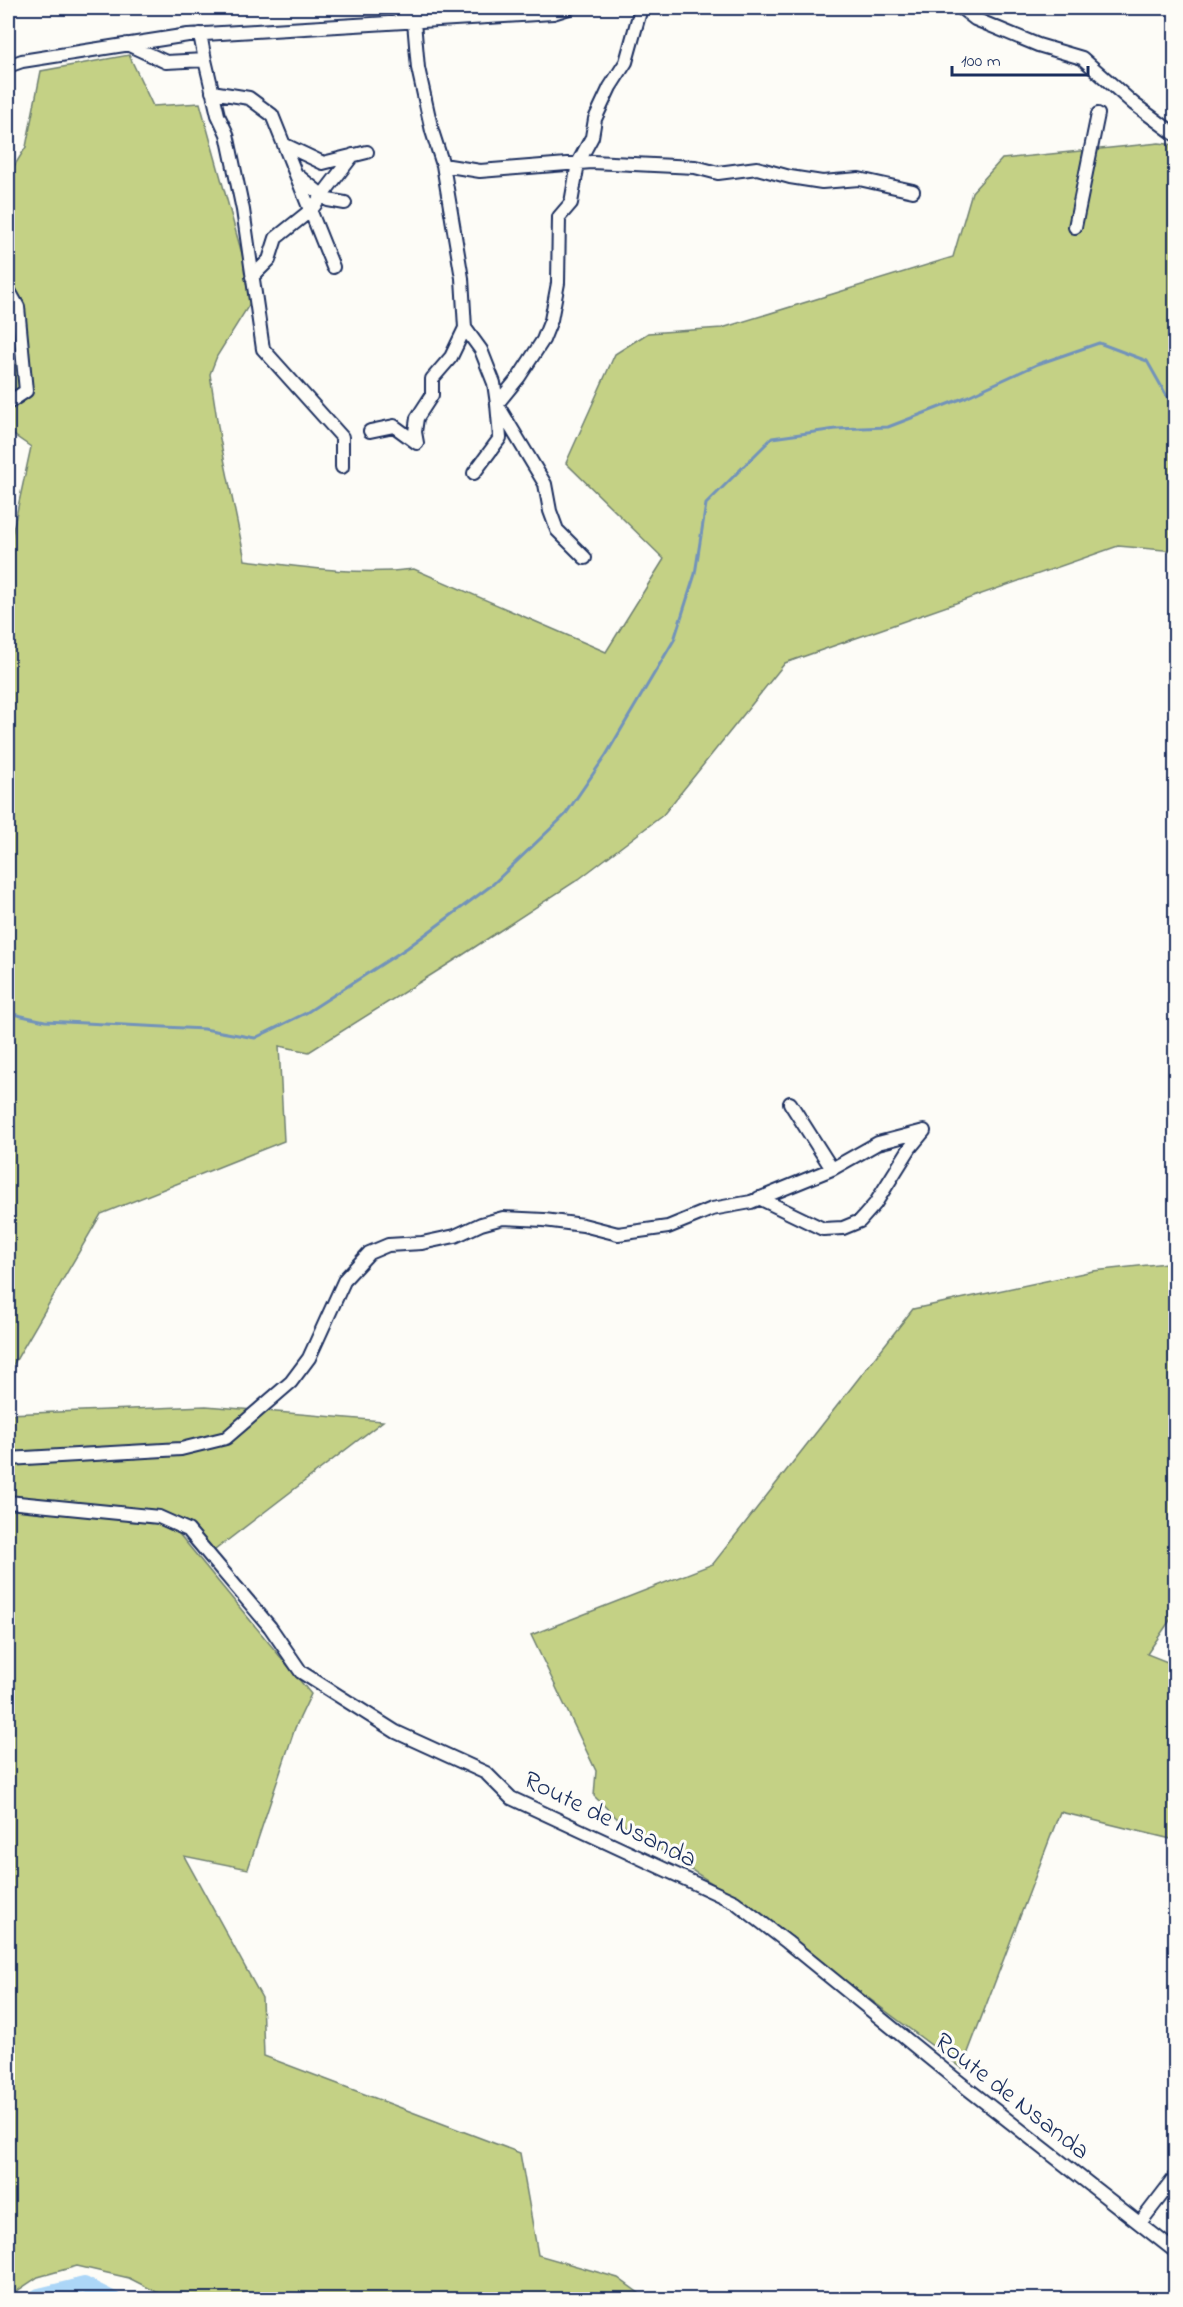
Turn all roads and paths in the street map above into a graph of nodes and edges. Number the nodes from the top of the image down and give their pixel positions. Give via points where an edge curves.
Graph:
1 (392, 8) edge
2 (424, 8) edge
3 (569, 8) edge
4 (641, 8) edge
5 (961, 8) edge
6 (414, 22) junction
7 (200, 34) junction
8 (126, 44) junction
9 (205, 60) junction
10 (8, 66) edge
11 (212, 92) junction
12 (1098, 114) dead end
13 (1176, 135) edge
14 (285, 146) junction
15 (367, 152) dead end
16 (353, 155) junction
17 (578, 163) junction
18 (443, 165) junction
19 (296, 174) junction
20 (913, 191) dead end
21 (321, 194) junction
22 (345, 203) dead end
23 (311, 210) junction
24 (1075, 227) dead end
25 (333, 267) dead end
26 (252, 277) junction
27 (8, 289) edge
28 (465, 328) junction
29 (8, 403) edge
30 (497, 404) junction
31 (370, 430) dead end
32 (342, 467) dead end
33 (474, 473) dead end
34 (585, 558) dead end
35 (790, 1103) dead end
36 (832, 1169) junction
37 (759, 1198) junction
38 (8, 1459) edge
39 (8, 1502) edge
40 (1176, 2176) edge
41 (1140, 2223) junction
42 (1176, 2252) edge

1 - 6 street
2 - 6 street
3 - 6 street via 553,13
4 - 17 street via 626,62 610,87
5 - 13 street via 975,19 1082,58
6 - 7 street
6 - 18 street via 418,68
7 - 8 street
7 - 9 street
8 - 9 street via 166,62
8 - 10 street
9 - 11 street
11 - 14 street via 249,98 272,115
11 - 26 street via 227,134 247,229
12 - 24 street
14 - 16 street via 323,163
14 - 19 street
15 - 16 street
16 - 21 street
17 - 18 street via 480,171
17 - 20 street via 696,167 718,173 757,168 822,182 859,179
17 - 30 street via 571,203 559,217 558,283 551,320 543,340
18 - 28 street via 462,278
19 - 21 street
19 - 23 street
21 - 22 street via 328,200
21 - 23 street
23 - 25 street
23 - 26 street via 276,238 269,260
26 - 32 street via 263,349 342,437
27 - 29 street via 18,307 26,391
28 - 30 street via 481,350 494,383
28 - 31 street via 451,357 432,379 432,396 417,418 417,443 394,426
30 - 33 street via 500,438
30 - 34 street via 545,484 557,530
35 - 36 street
36 - 37 street
36 - 37 street via 878,1143 924,1131 860,1221 843,1228 823,1229
37 - 38 street via 712,1209 668,1227 627,1233 503,1218 455,1236 388,1245 369,1253 345,1279 309,1358 291,1382 226,1438 181,1449
39 - 41 street, Route de Nsanda via 159,1517 188,1530 270,1627 301,1672 396,1732 486,1773 511,1798 735,1902
40 - 41 street
41 - 42 street, Route de Nsanda

